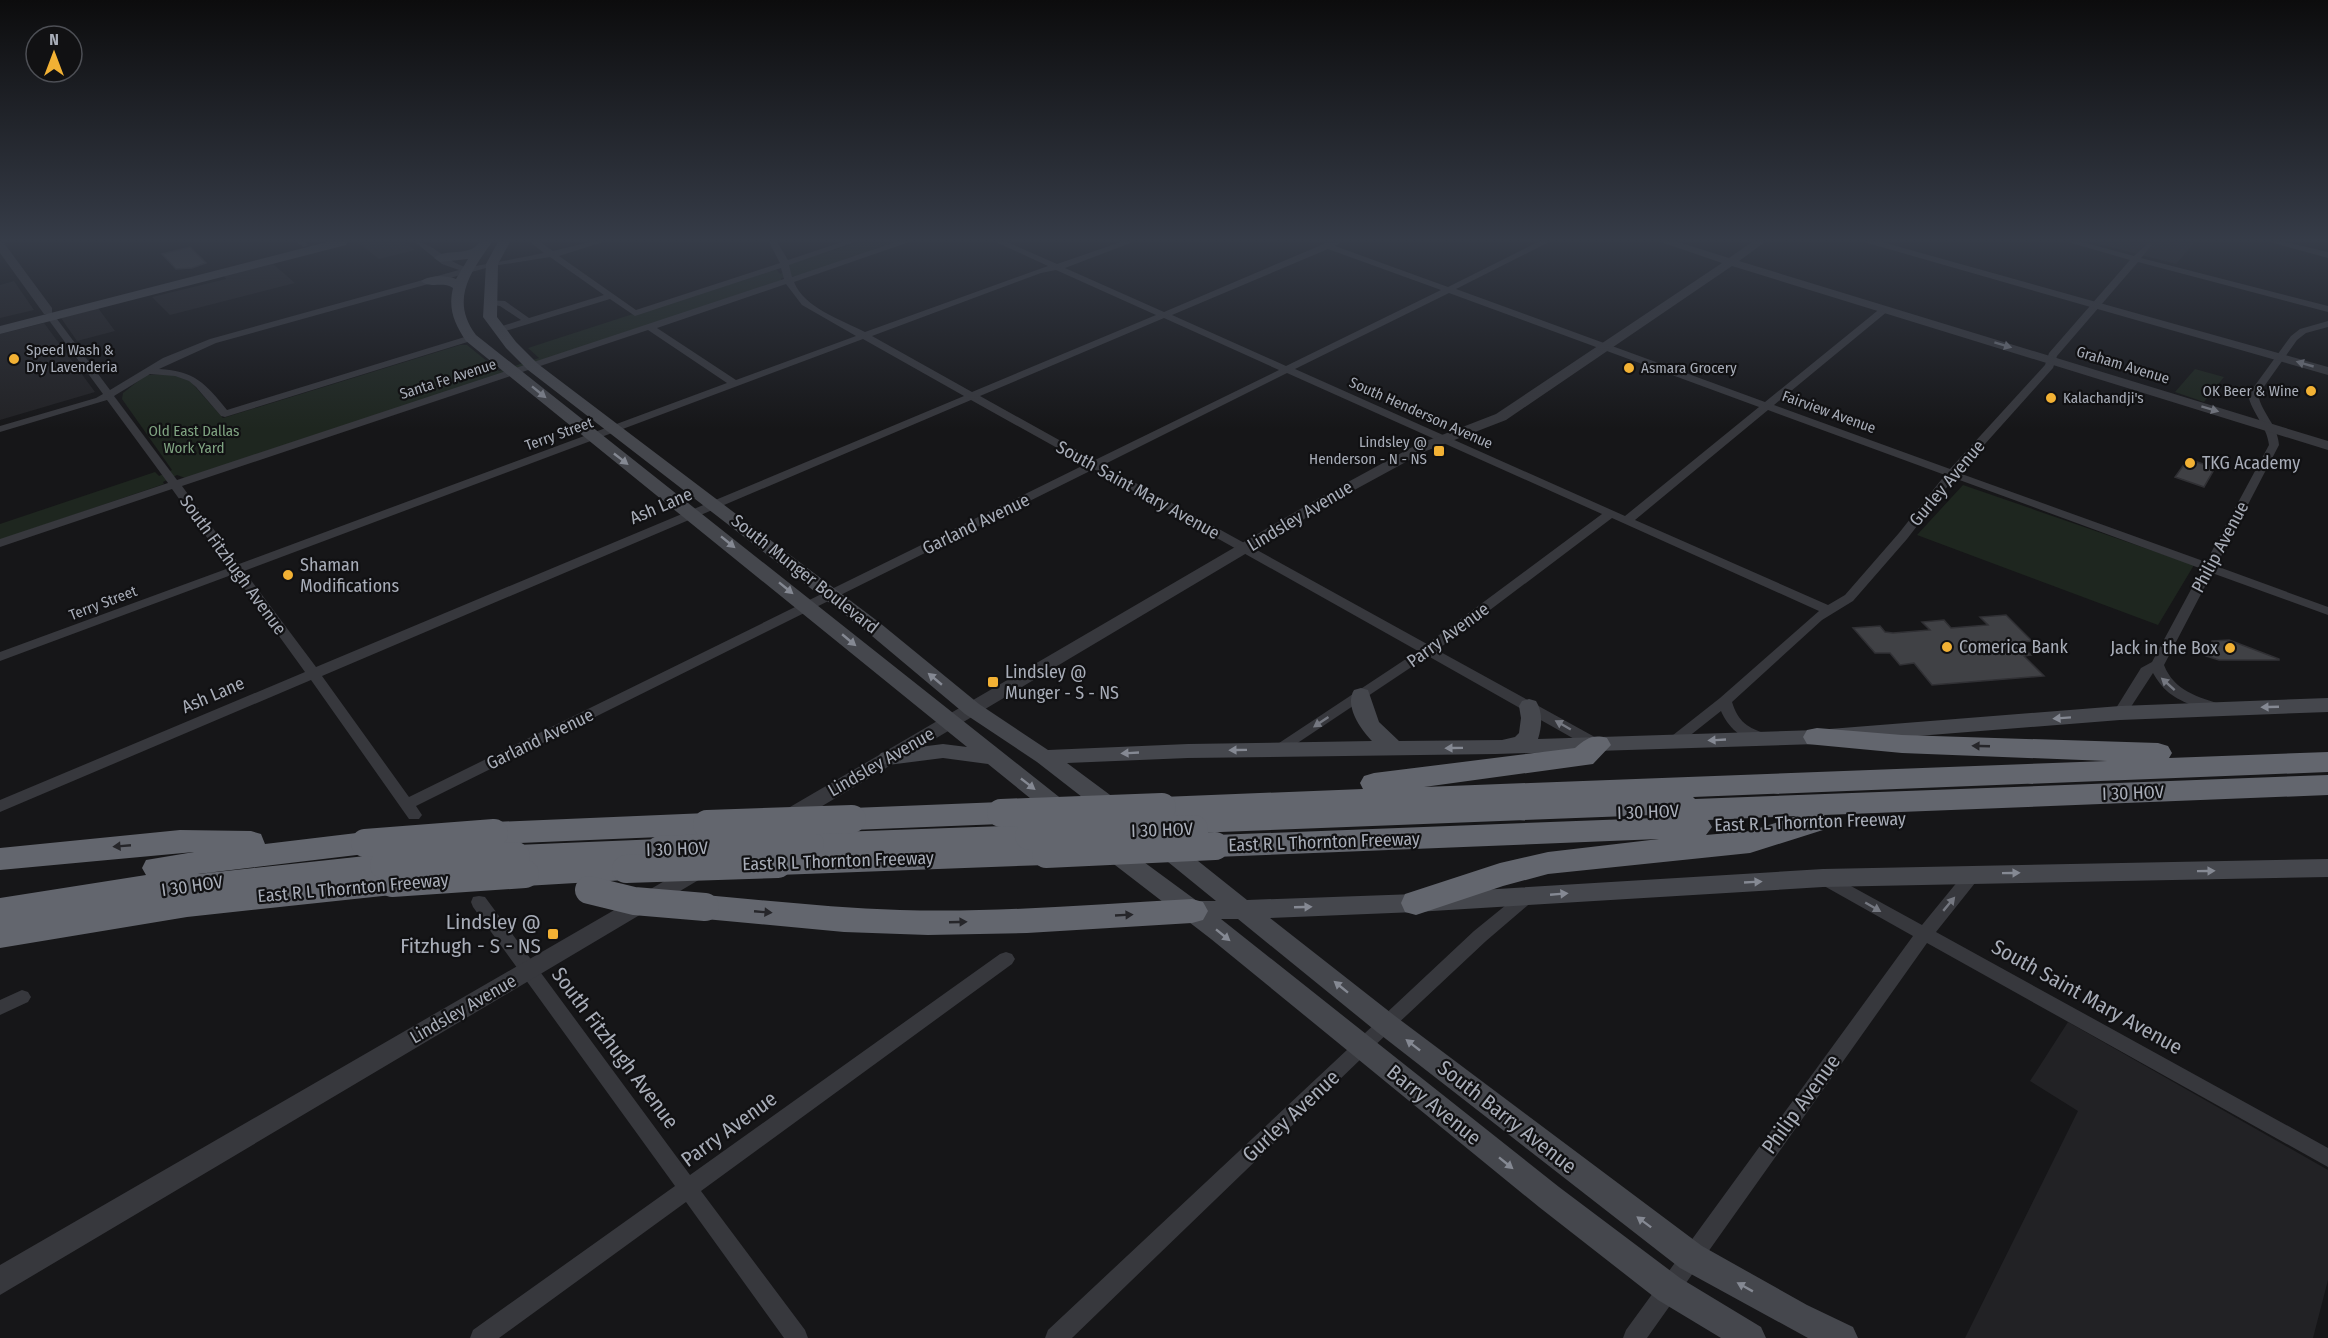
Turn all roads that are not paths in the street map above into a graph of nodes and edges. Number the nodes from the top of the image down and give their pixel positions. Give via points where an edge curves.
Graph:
1 (42, 304) edge
2 (86, 304) edge
3 (343, 304) edge
4 (455, 304) edge
5 (482, 304) edge
6 (504, 304) edge
7 (583, 304) edge
8 (624, 304) edge
9 (658, 304) edge
10 (721, 304) edge
11 (808, 304) edge
12 (949, 304) edge
13 (1138, 304) edge
14 (1189, 304) edge
15 (1421, 304) edge
16 (1489, 304) edge
17 (1667, 304) edge
18 (1870, 304) edge
19 (2089, 304) edge
20 (2311, 304) edge
21 (2094, 306) junction
22 (1885, 309) junction
23 (2328, 309) edge
24 (49, 314) junction
25 (1163, 316) junction
26 (528, 321) junction
27 (0, 322) edge
28 (2328, 324) edge
29 (651, 328) junction
30 (0, 330) edge
31 (500, 330) junction
32 (864, 336) junction
33 (471, 338) junction
34 (1604, 347) junction
35 (2282, 357) junction
36 (2051, 360) junction
37 (533, 367) junction
38 (1287, 370) junction
39 (145, 371) junction
40 (2328, 371) edge
41 (515, 373) junction
42 (735, 384) junction
43 (109, 394) junction
44 (970, 397) junction
45 (1766, 406) junction
46 (2268, 427) junction
47 (0, 429) edge
48 (614, 429) junction
49 (593, 437) junction
50 (1444, 440) junction
51 (2328, 446) edge
52 (1095, 466) junction
53 (1952, 474) junction
54 (176, 486) junction
55 (714, 504) junction
56 (693, 514) junction
57 (1610, 514) junction
58 (1626, 521) junction
59 (0, 543) edge
60 (1244, 549) junction
61 (2207, 567) junction
62 (236, 569) junction
63 (832, 595) junction
64 (809, 607) junction
65 (1830, 611) junction
66 (2328, 611) edge
67 (1428, 650) junction
68 (0, 657) edge
69 (2157, 665) junction
70 (314, 674) junction
71 (1361, 695) junction
72 (1725, 701) junction
73 (2328, 705) edge
74 (1529, 706) junction
75 (2220, 708) junction
76 (972, 709) junction
77 (2120, 713) junction
78 (949, 722) junction
79 (1817, 737) junction
80 (1767, 738) junction
81 (1673, 742) junction
82 (1597, 745) junction
83 (1496, 747) junction
84 (1394, 748) junction
85 (1281, 749) junction
86 (1044, 757) junction
87 (888, 758) junction
88 (994, 758) junction
89 (2328, 761) edge
90 (2328, 779) edge
91 (2328, 785) edge
92 (2328, 802) edge
93 (1243, 803) junction
94 (0, 806) edge
95 (410, 810) joint
96 (1813, 822) junction
97 (1189, 826) junction
98 (1024, 833) junction
99 (511, 853) junction
100 (0, 859) edge
101 (380, 862) junction
102 (1126, 862) joint
103 (1192, 867) joint
104 (2322, 869) edge
105 (1973, 874) junction
106 (1823, 878) junction
107 (0, 894) edge
108 (1528, 896) junction
109 (479, 903) dead end
110 (1416, 903) junction
111 (1245, 909) junction
112 (0, 910) edge
113 (1192, 911) junction
114 (0, 917) edge
115 (1924, 933) junction
116 (0, 935) edge
117 (1006, 959) dead end
118 (527, 971) junction
119 (22, 998) dead end
120 (0, 1008) edge
121 (1386, 1024) junction
122 (1362, 1047) junction
123 (2328, 1158) edge
124 (688, 1188) junction
125 (1690, 1257) junction
126 (0, 1281) edge
127 (1669, 1289) junction
128 (481, 1338) edge
129 (797, 1338) edge
130 (1056, 1338) edge
131 (1634, 1338) edge
132 (1749, 1338) edge
133 (1842, 1338) edge

1 - 24 street
2 - 24 main road
3 - 39 street via 213,341
4 - 33 main road, South Munger Boulevard via 462,328
5 - 31 main road, South Munger Boulevard via 480,312
6 - 26 street
7 - 26 street
8 - 9 street via 635,312
10 - 29 street, Santa Fe Avenue
11 - 32 street, South Saint Mary Avenue
12 - 32 street, Terry Street
13 - 25 street, South Henderson Avenue
14 - 25 street, Ash Lane
15 - 38 street, Garland Avenue
16 - 34 street, Fairview Avenue
17 - 34 street, Lindsley Avenue
18 - 22 street, Graham Avenue
19 - 21 street
20 - 23 street
21 - 35 street
21 - 36 street, Gurley Avenue
22 -> 36 street, Graham Avenue
22 - 45 street
24 - 27 main road
24 - 30 main road
24 - 43 street, South Fitzhugh Avenue
25 - 38 street, South Henderson Avenue
25 - 44 street, Ash Lane
26 - 31 street
28 - 35 street, Philip Avenue via 2303,331
29 - 37 street, Santa Fe Avenue
29 - 42 street
31 - 37 main road, South Munger Boulevard
32 - 42 street, Terry Street
32 - 44 street, South Saint Mary Avenue
33 - 39 street via 225,414 194,378 175,372
33 - 41 main road, South Munger Boulevard
34 - 45 street, Fairview Avenue
34 - 50 street, Lindsley Avenue via 1501,417
40 -> 35 street
35 - 46 street, Philip Avenue via 2253,395 2254,405
36 -> 46 street, Graham Avenue
36 - 53 street, Gurley Avenue via 2050,366
37 - 41 street, Santa Fe Avenue
37 - 48 main road, South Munger Boulevard
38 - 50 street, South Henderson Avenue
38 - 52 street, Garland Avenue
39 - 43 street
41 -> 49 main road, South Munger Boulevard
41 - 54 street, Santa Fe Avenue
42 - 48 street, Terry Street
43 - 47 street
43 - 54 street, South Fitzhugh Avenue
44 - 52 street, South Saint Mary Avenue
44 - 55 street, Ash Lane
45 - 53 street, Fairview Avenue
45 - 58 street
46 - 51 street, Graham Avenue
46 - 61 street, Philip Avenue via 2274,436 2274,446
48 - 49 street, Terry Street
48 - 55 main road, South Munger Boulevard
49 -> 56 main road, South Munger Boulevard
49 - 62 street, Terry Street
50 - 57 street, South Henderson Avenue
50 - 60 street, Lindsley Avenue via 1403,456
52 - 60 street, South Saint Mary Avenue
52 - 63 street, Garland Avenue
53 - 61 street, Fairview Avenue
53 - 65 street, Gurley Avenue via 1849,597
54 - 59 street, Santa Fe Avenue
54 - 62 street, South Fitzhugh Avenue
55 - 56 street, Ash Lane
55 - 63 main road, South Munger Boulevard
56 -> 64 main road, South Munger Boulevard
56 - 70 street, Ash Lane
57 - 58 street, South Henderson Avenue
57 - 67 street, Parry Avenue
58 - 65 street, South Henderson Avenue
60 - 67 street, South Saint Mary Avenue
60 - 76 street, Lindsley Avenue
61 - 66 street, Fairview Avenue
61 - 69 street, Philip Avenue
62 - 68 street, Terry Street
62 - 70 street, South Fitzhugh Avenue
63 - 64 street, Garland Avenue
76 -> 63 main road, South Munger Boulevard
64 -> 78 main road, South Munger Boulevard
64 - 95 street, Garland Avenue
65 - 72 street, Gurley Avenue via 1816,617
67 - 71 street, Parry Avenue
67 - 74 street, South Saint Mary Avenue
75 -> 69 street via 2177,692 2161,679
69 - 77 street, Philip Avenue via 2146,671
70 - 94 street, Ash Lane
70 - 95 street, South Fitzhugh Avenue
71 - 84 main road via 1366,722
71 -> 85 street, Parry Avenue
72 - 80 street via 1736,728
72 - 81 street, Gurley Avenue
73 -> 75 main road
82 -> 74 street, South Saint Mary Avenue
74 - 83 main road via 1529,736 1521,743
75 - 77 main road
76 - 78 street, Lindsley Avenue
76 - 86 main road, South Munger Boulevard
77 -> 79 main road
78 - 87 street, Lindsley Avenue
78 - 88 main road, South Munger Boulevard
79 - 80 main road
89 -> 79 highway via 1902,744
80 -> 81 main road
81 - 82 main road
82 - 83 main road
82 - 93 highway via 1583,757
83 -> 84 main road
84 - 85 main road
85 -> 86 main road
86 - 103 main road, South Munger Boulevard
87 - 88 main road via 943,751
87 - 118 street, Lindsley Avenue
88 -> 102 main road, South Munger Boulevard
89 - 93 highway, East R L Thornton Freeway
90 - 97 highway, I 30 HOV
91 - 97 highway, I 30 HOV
92 - 96 highway, East R L Thornton Freeway
93 - 97 highway, East R L Thornton Freeway
96 - 97 highway, East R L Thornton Freeway
96 - 110 highway via 1750,842 1548,863
97 - 98 highway, East R L Thornton Freeway, bridge
97 - 98 highway, East R L Thornton Freeway, bridge
98 - 99 highway, I 30 HOV, bridge
98 - 99 highway, East R L Thornton Freeway, bridge via 852,819 707,824
98 - 99 highway, East R L Thornton Freeway, bridge via 778,864 626,869
99 - 101 highway, East R L Thornton Freeway, bridge
99 - 101 highway, East R L Thornton Freeway, bridge
99 -> 113 highway, bridge via 589,890 634,901 815,917 927,923
101 -> 100 highway via 180,841
101 - 107 highway, East R L Thornton Freeway via 209,860
101 - 112 highway, I 30 HOV via 188,880
101 - 114 highway, I 30 HOV
101 - 116 highway, East R L Thornton Freeway via 187,905
102 - 113 main road, Barry Avenue
103 - 111 main road, South Barry Avenue
105 -> 104 main road
105 - 106 main road
115 -> 105 street, Philip Avenue
108 -> 106 main road
106 -> 115 street, South Saint Mary Avenue
108 - 110 main road
108 - 121 street, Gurley Avenue
109 - 118 street, South Fitzhugh Avenue
111 -> 110 main road
111 - 113 main road
121 -> 111 main road, South Barry Avenue
113 -> 122 main road, Barry Avenue
115 - 123 street, South Saint Mary Avenue
115 - 125 street, Philip Avenue
117 - 124 street, Parry Avenue
118 - 124 street, South Fitzhugh Avenue
118 - 126 street, Lindsley Avenue
119 - 120 street
121 - 122 street, Gurley Avenue
125 -> 121 main road, South Barry Avenue
122 -> 127 main road, Barry Avenue
122 - 130 street, Gurley Avenue
124 - 128 street, Parry Avenue
124 - 129 street, South Fitzhugh Avenue
125 - 127 street, Philip Avenue
133 -> 125 main road, South Barry Avenue
127 - 131 street, Philip Avenue
127 - 132 main road, Barry Avenue

